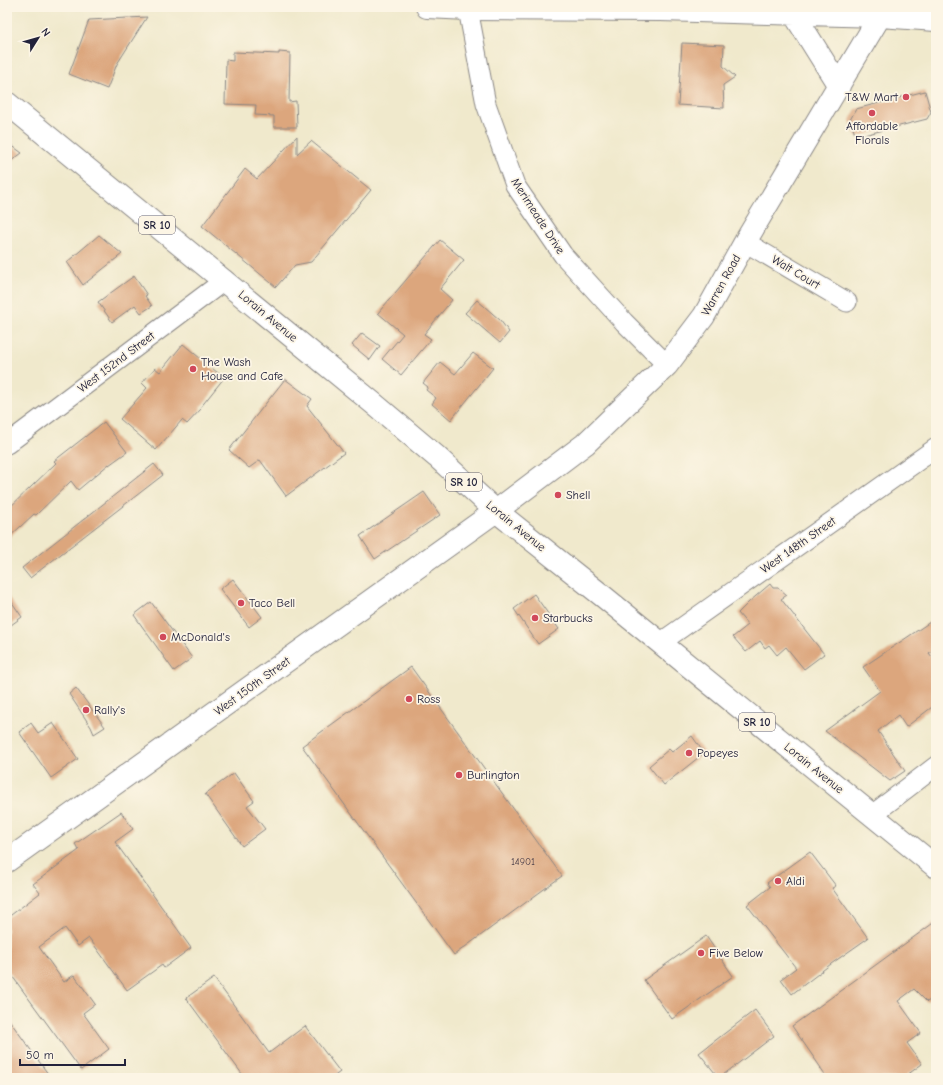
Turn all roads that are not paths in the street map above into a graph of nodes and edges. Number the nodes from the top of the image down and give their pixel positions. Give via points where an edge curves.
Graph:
1 (427, 7) edge
2 (468, 9) junction
3 (661, 9) edge
4 (882, 12) edge
5 (794, 14) junction
6 (936, 20) edge
7 (839, 86) junction
8 (7, 103) edge
9 (745, 242) junction
10 (225, 280) junction
11 (847, 302) dead end
12 (667, 365) junction
13 (7, 444) edge
14 (936, 448) edge
15 (496, 511) junction
16 (660, 643) junction
17 (936, 766) edge
18 (872, 815) junction
19 (7, 861) edge
20 (936, 867) edge

1 - 2 main road
2 - 3 main road
2 - 12 street, Merimeade Drive via 486,104 515,185 563,255
3 - 5 main road
4 - 5 main road
4 - 6 main road
4 - 7 main road, Warren Road
5 - 7 main road
7 - 9 main road, Warren Road
8 - 10 main road, Lorain Avenue / SR 10
9 - 11 street, Walt Court
9 - 12 main road, Warren Road via 704,316
10 - 13 street, West 152nd Street
10 - 15 main road, Lorain Avenue / SR 10 via 380,408
12 - 15 main road, Warren Road via 585,444
14 - 16 street, West 148th Street
15 - 16 main road, Lorain Avenue / SR 10
15 - 19 main road, West 150th Street
16 - 18 main road, Lorain Avenue / SR 10
17 - 18 street
18 - 20 main road, Lorain Avenue / SR 10

